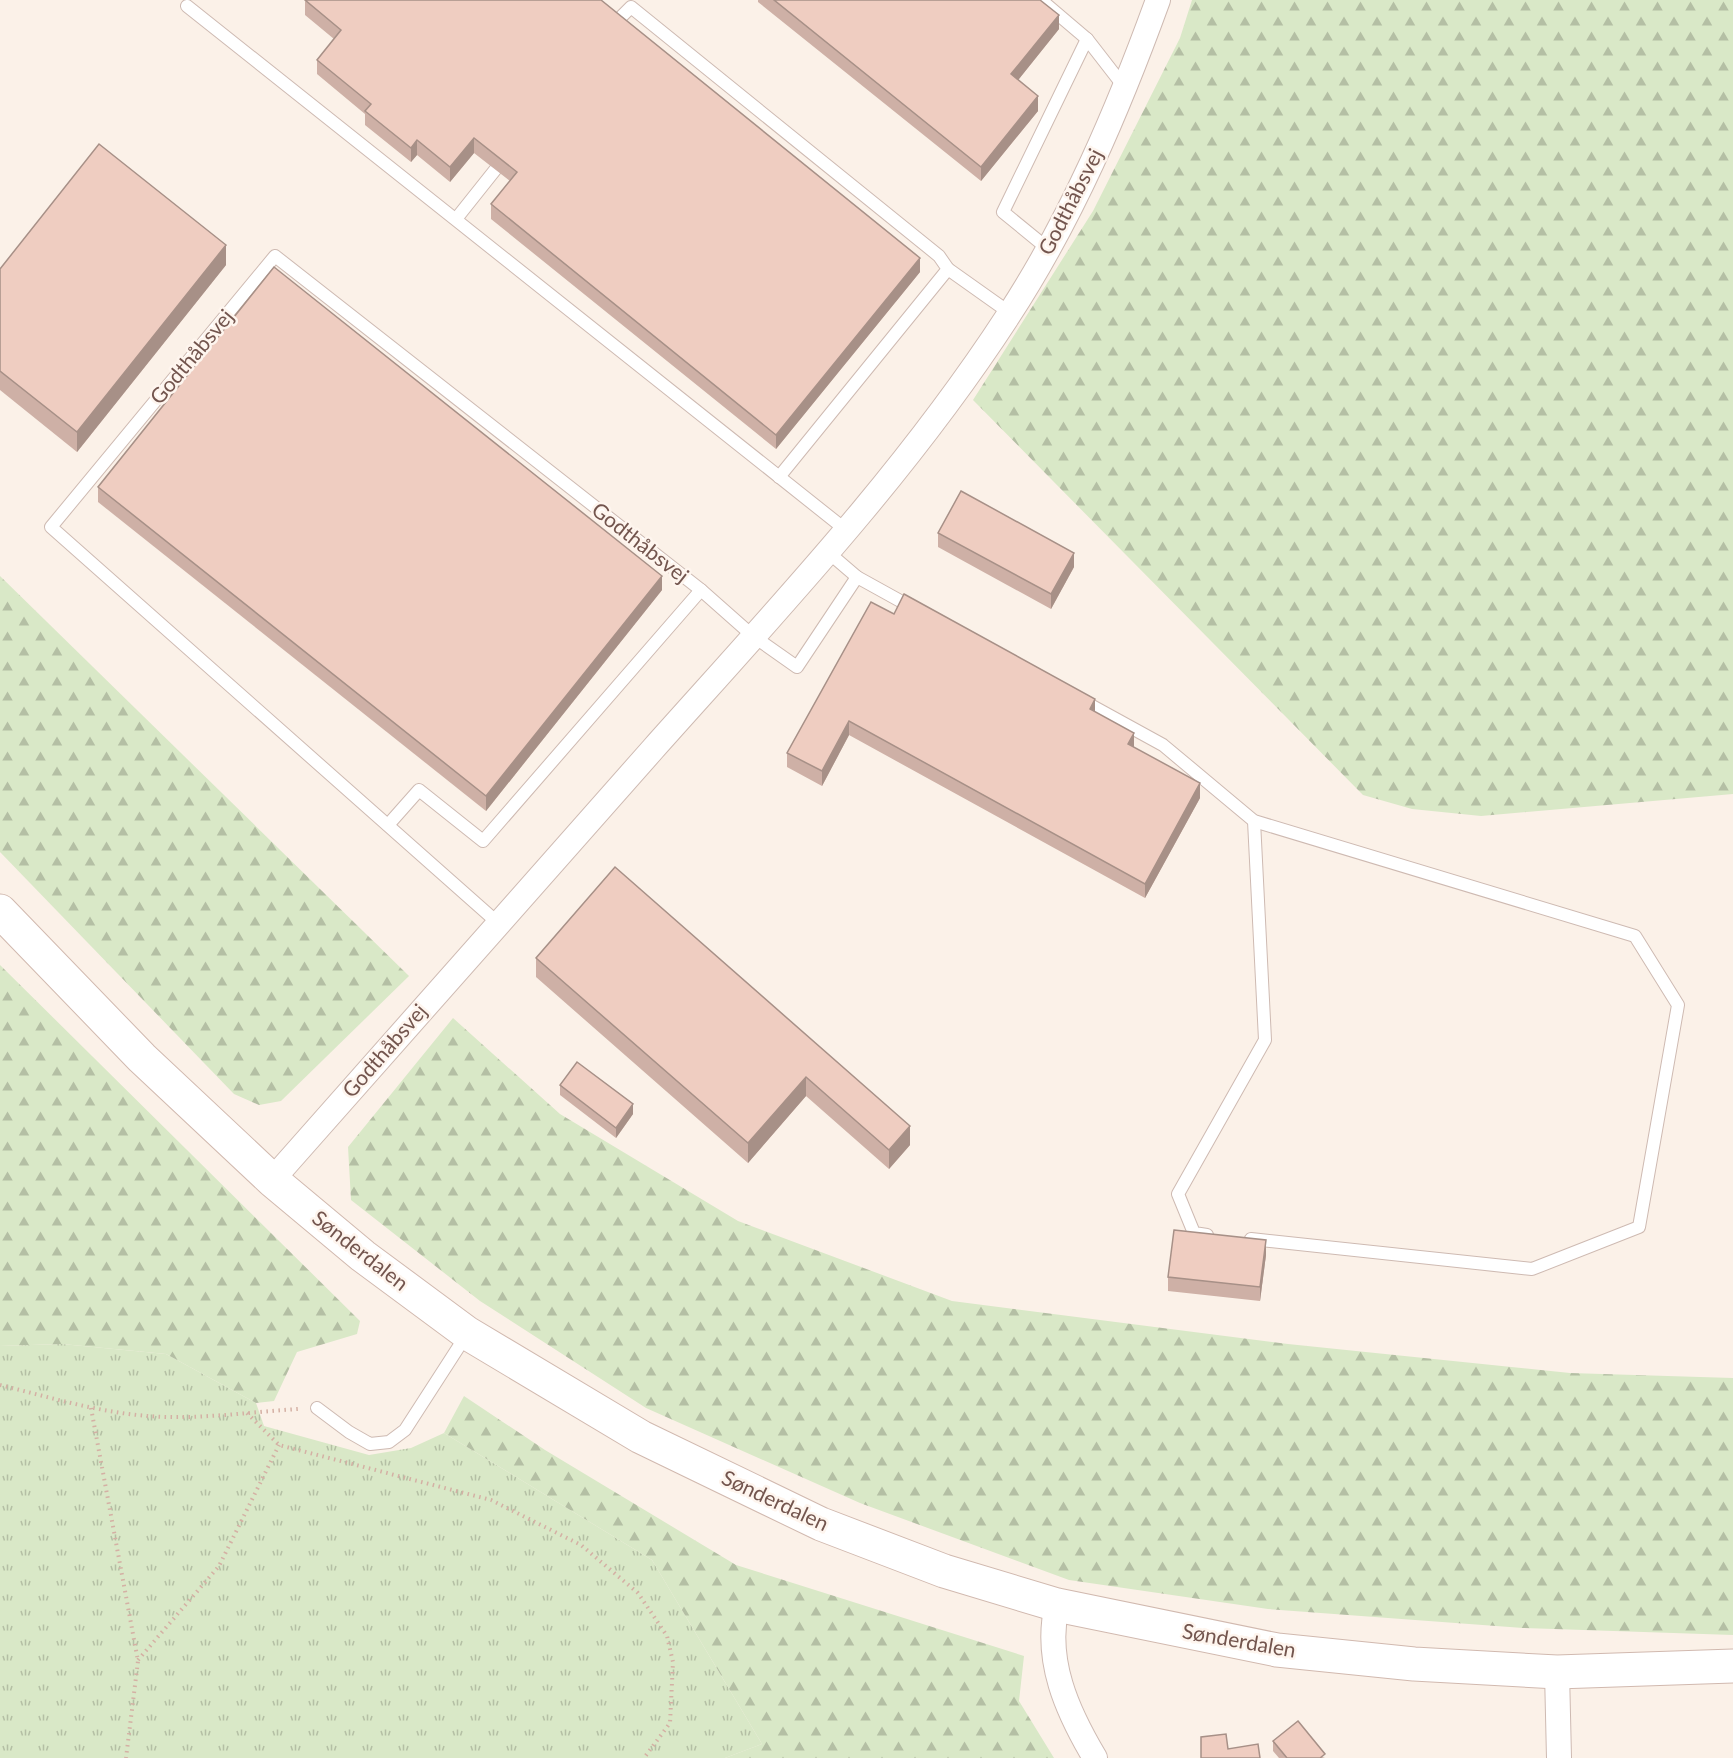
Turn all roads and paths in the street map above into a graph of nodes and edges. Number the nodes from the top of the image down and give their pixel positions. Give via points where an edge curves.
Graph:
1 (1041, 0) edge
2 (1158, 0) edge
3 (187, 6) dead end
4 (613, 25) edge
5 (1087, 39) junction
6 (1126, 88) junction
7 (495, 170) edge
8 (456, 219) junction
9 (1047, 248) junction
10 (948, 269) junction
11 (1010, 314) junction
12 (779, 477) junction
13 (846, 530) junction
14 (829, 553) junction
15 (857, 577) junction
16 (700, 590) junction
17 (928, 616) edge
18 (753, 636) junction
19 (1071, 694) edge
20 (1254, 821) junction
21 (388, 825) junction
22 (0, 911) edge
23 (498, 923) junction
24 (272, 1180) junction
25 (1217, 1236) edge
26 (1240, 1238) edge
27 (468, 1333) junction
28 (0, 1385) edge
29 (91, 1408) junction
30 (317, 1408) joint
31 (247, 1413) junction
32 (279, 1445) junction
33 (1057, 1605) junction
34 (138, 1661) junction
35 (1733, 1666) edge
36 (1557, 1672) junction
37 (126, 1758) edge
38 (644, 1758) edge
39 (1095, 1758) edge
40 (1559, 1758) edge

1 - 5 lane
2 - 6 street, Godthåbsvej
3 - 8 lane
4 - 10 lane via 631,7 939,256
5 - 6 lane
5 - 9 lane via 1003,213
6 - 9 street, Godthåbsvej via 1077,197
7 - 8 lane
8 - 12 lane
9 - 11 street, Godthåbsvej
10 - 11 lane
10 - 12 lane
11 - 13 street, Godthåbsvej via 954,396
12 - 13 lane
13 - 14 street, Godthåbsvej
14 - 15 lane
14 - 18 street, Godthåbsvej
15 - 17 lane
15 - 18 lane, Godthåbsvej via 797,667
16 - 18 lane, Godthåbsvej
16 - 21 lane, Godthåbsvej via 483,841 419,790
16 - 21 lane, Godthåbsvej via 275,256 51,527
18 - 23 street, Godthåbsvej
19 - 20 lane via 1163,745
20 - 25 lane via 1265,1040 1178,1194 1194,1233
20 - 26 lane via 1635,936 1678,1005 1639,1227 1532,1269
21 - 23 lane, Godthåbsvej
22 - 24 street, Sønderdalen via 142,1058
23 - 24 street, Godthåbsvej
24 - 27 street, Sønderdalen via 363,1256
27 - 30 lane via 405,1430 389,1442 370,1444
27 - 33 street, Sønderdalen via 641,1437 821,1524 944,1571
28 - 29 path
29 - 31 path via 180,1417
29 - 34 path
30 - 31 path
31 - 32 path
32 - 34 path via 219,1566
32 - 38 path via 491,1500 581,1545 638,1593 667,1636 673,1662 670,1723
33 - 36 street, Sønderdalen via 1277,1650 1414,1664
33 - 39 street via 1052,1627 1055,1668 1070,1710
34 - 37 path
35 - 36 street, Sønderdalen
36 - 40 street

